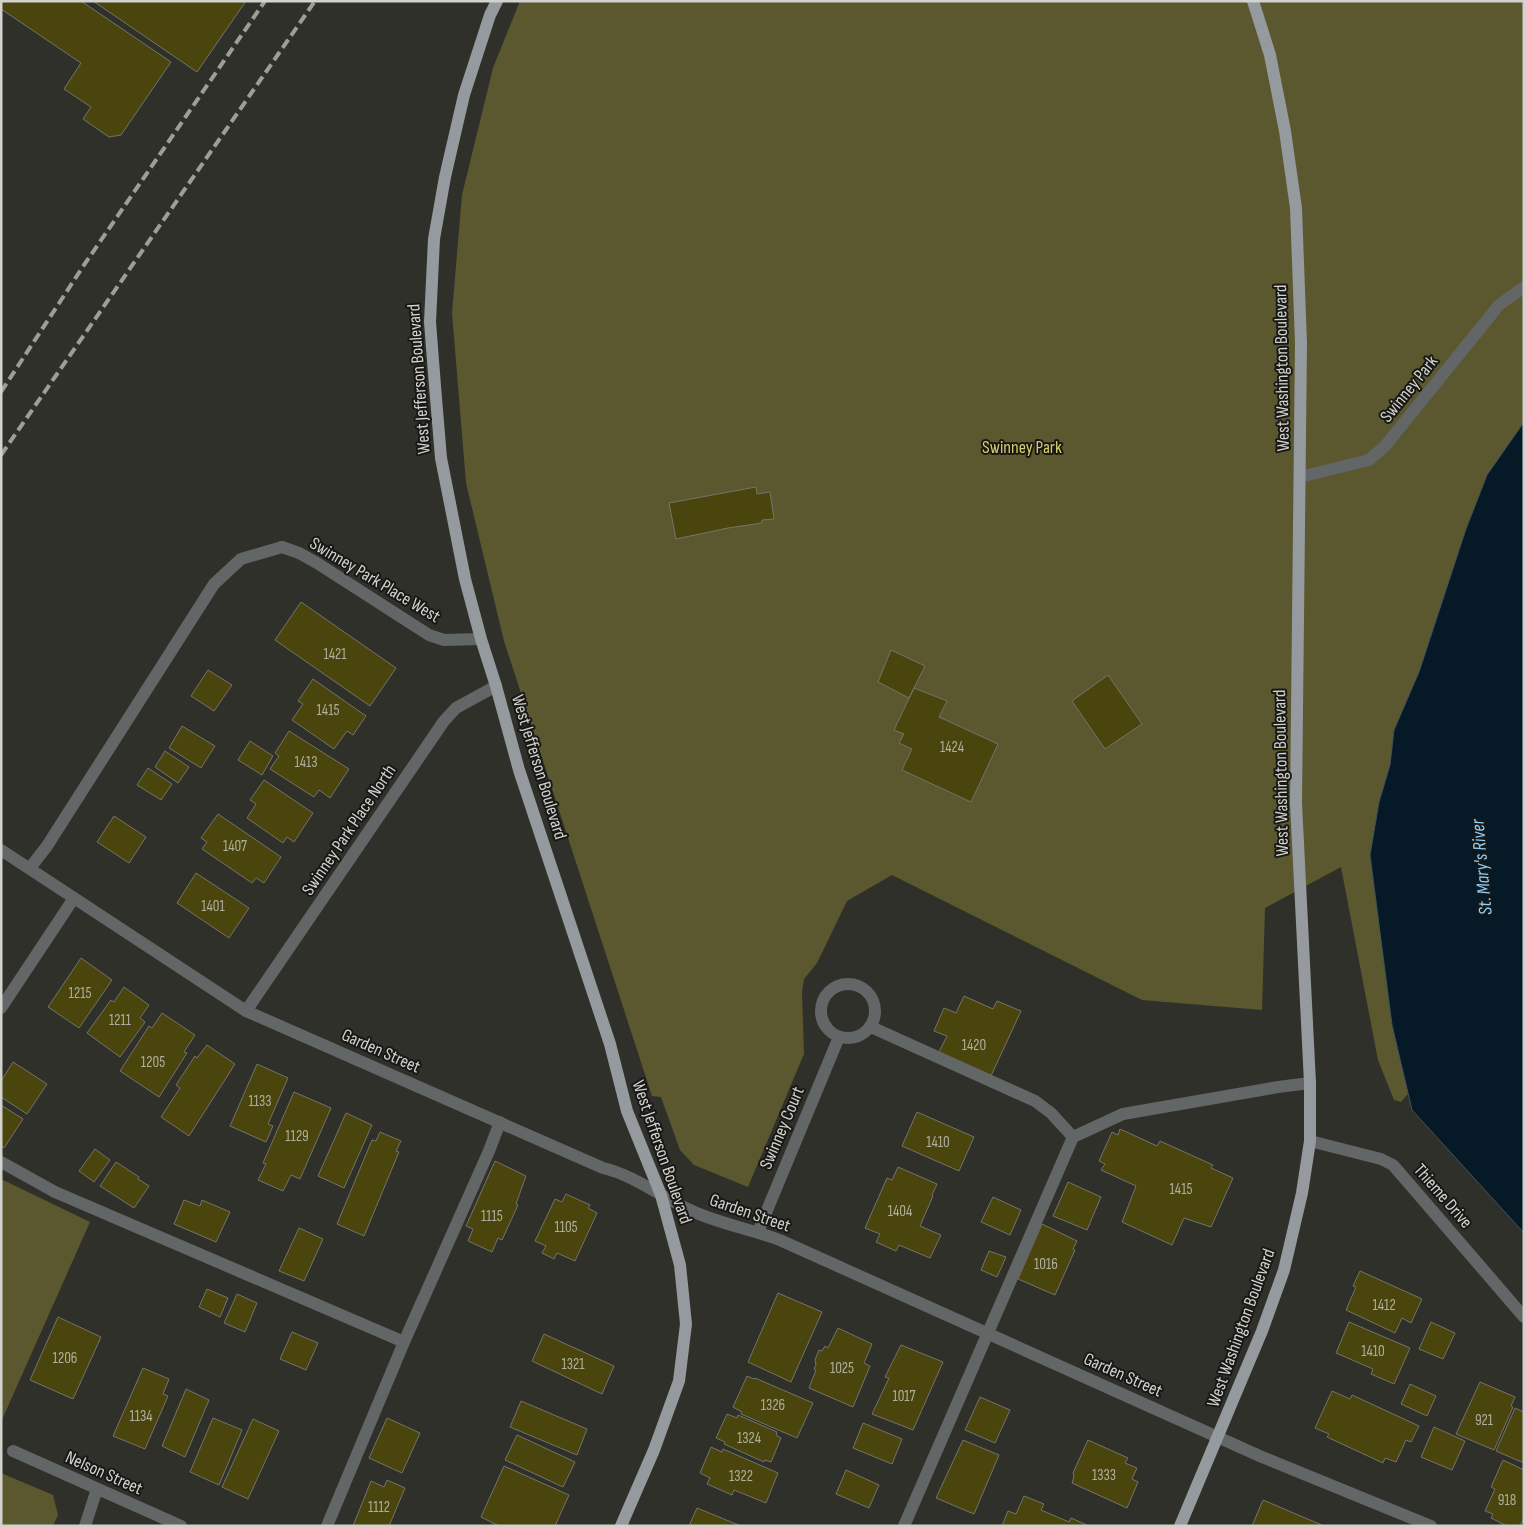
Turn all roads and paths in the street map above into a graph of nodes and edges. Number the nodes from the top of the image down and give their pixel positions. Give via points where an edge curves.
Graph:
1 (497, 1) edge
2 (1252, 1) edge
3 (1524, 287) edge
4 (1300, 477) junction
5 (481, 639) junction
6 (496, 686) junction
7 (1, 850) edge
8 (30, 868) junction
9 (74, 898) junction
10 (1, 1008) edge
11 (246, 1012) junction
12 (871, 1027) junction
13 (839, 1037) junction
14 (1310, 1083) junction
15 (500, 1122) junction
16 (1073, 1136) junction
17 (1310, 1141) junction
18 (1, 1162) edge
19 (660, 1195) junction
20 (758, 1232) junction
21 (1524, 1317) edge
22 (986, 1334) junction
23 (404, 1342) junction
24 (1219, 1436) junction
25 (13, 1451) dead end
26 (97, 1489) junction
27 (84, 1526) edge
28 (181, 1526) edge
29 (327, 1526) edge
30 (621, 1526) edge
31 (904, 1526) edge
32 (1180, 1526) edge
33 (1431, 1526) edge

1 - 5 main road, West Jefferson Boulevard via 464,95 445,177 434,239 430,322 441,458 465,579
2 - 4 main road, West Washington Boulevard via 1270,55 1296,208 1301,343
3 - 4 street, Swinney Park via 1499,305 1385,446 1369,460
4 - 14 main road, West Washington Boulevard via 1296,803
5 - 6 main road, West Jefferson Boulevard
5 - 8 street, Swinney Park Place West via 444,640 429,635 317,563 282,547 241,559 214,584
6 - 11 street, Swinney Park Place North via 456,708 444,721
6 - 19 main road, West Jefferson Boulevard via 519,770 610,1044 628,1111
7 - 8 street, Garden Street
8 - 9 street, Garden Street
9 - 10 street
9 - 11 street, Garden Street
11 - 15 street, Garden Street
12 - 13 street via 856,1037
12 - 13 street via 875,1010 873,1000 861,988 844,984 828,993 821,1009 825,1026
12 - 16 street via 1035,1101 1052,1113
13 - 20 street, Swinney Court
14 - 16 street via 1123,1114
14 - 17 main road, West Washington Boulevard
15 - 19 street, Garden Street via 603,1168 618,1171
15 - 23 street
16 - 22 street
17 - 21 street, Thieme Drive via 1393,1165
17 - 24 main road, West Washington Boulevard via 1284,1270
18 - 23 street via 54,1192
19 - 20 street, Garden Street via 714,1220
19 - 30 main road, West Jefferson Boulevard via 680,1265 686,1324 679,1381
20 - 22 street, Garden Street
22 - 24 street, Garden Street
22 - 31 street
23 - 29 street
24 - 32 main road, West Washington Boulevard
24 - 33 street, Garden Street via 1262,1457
25 - 26 street, Nelson Street
26 - 27 street
26 - 28 street, Nelson Street

